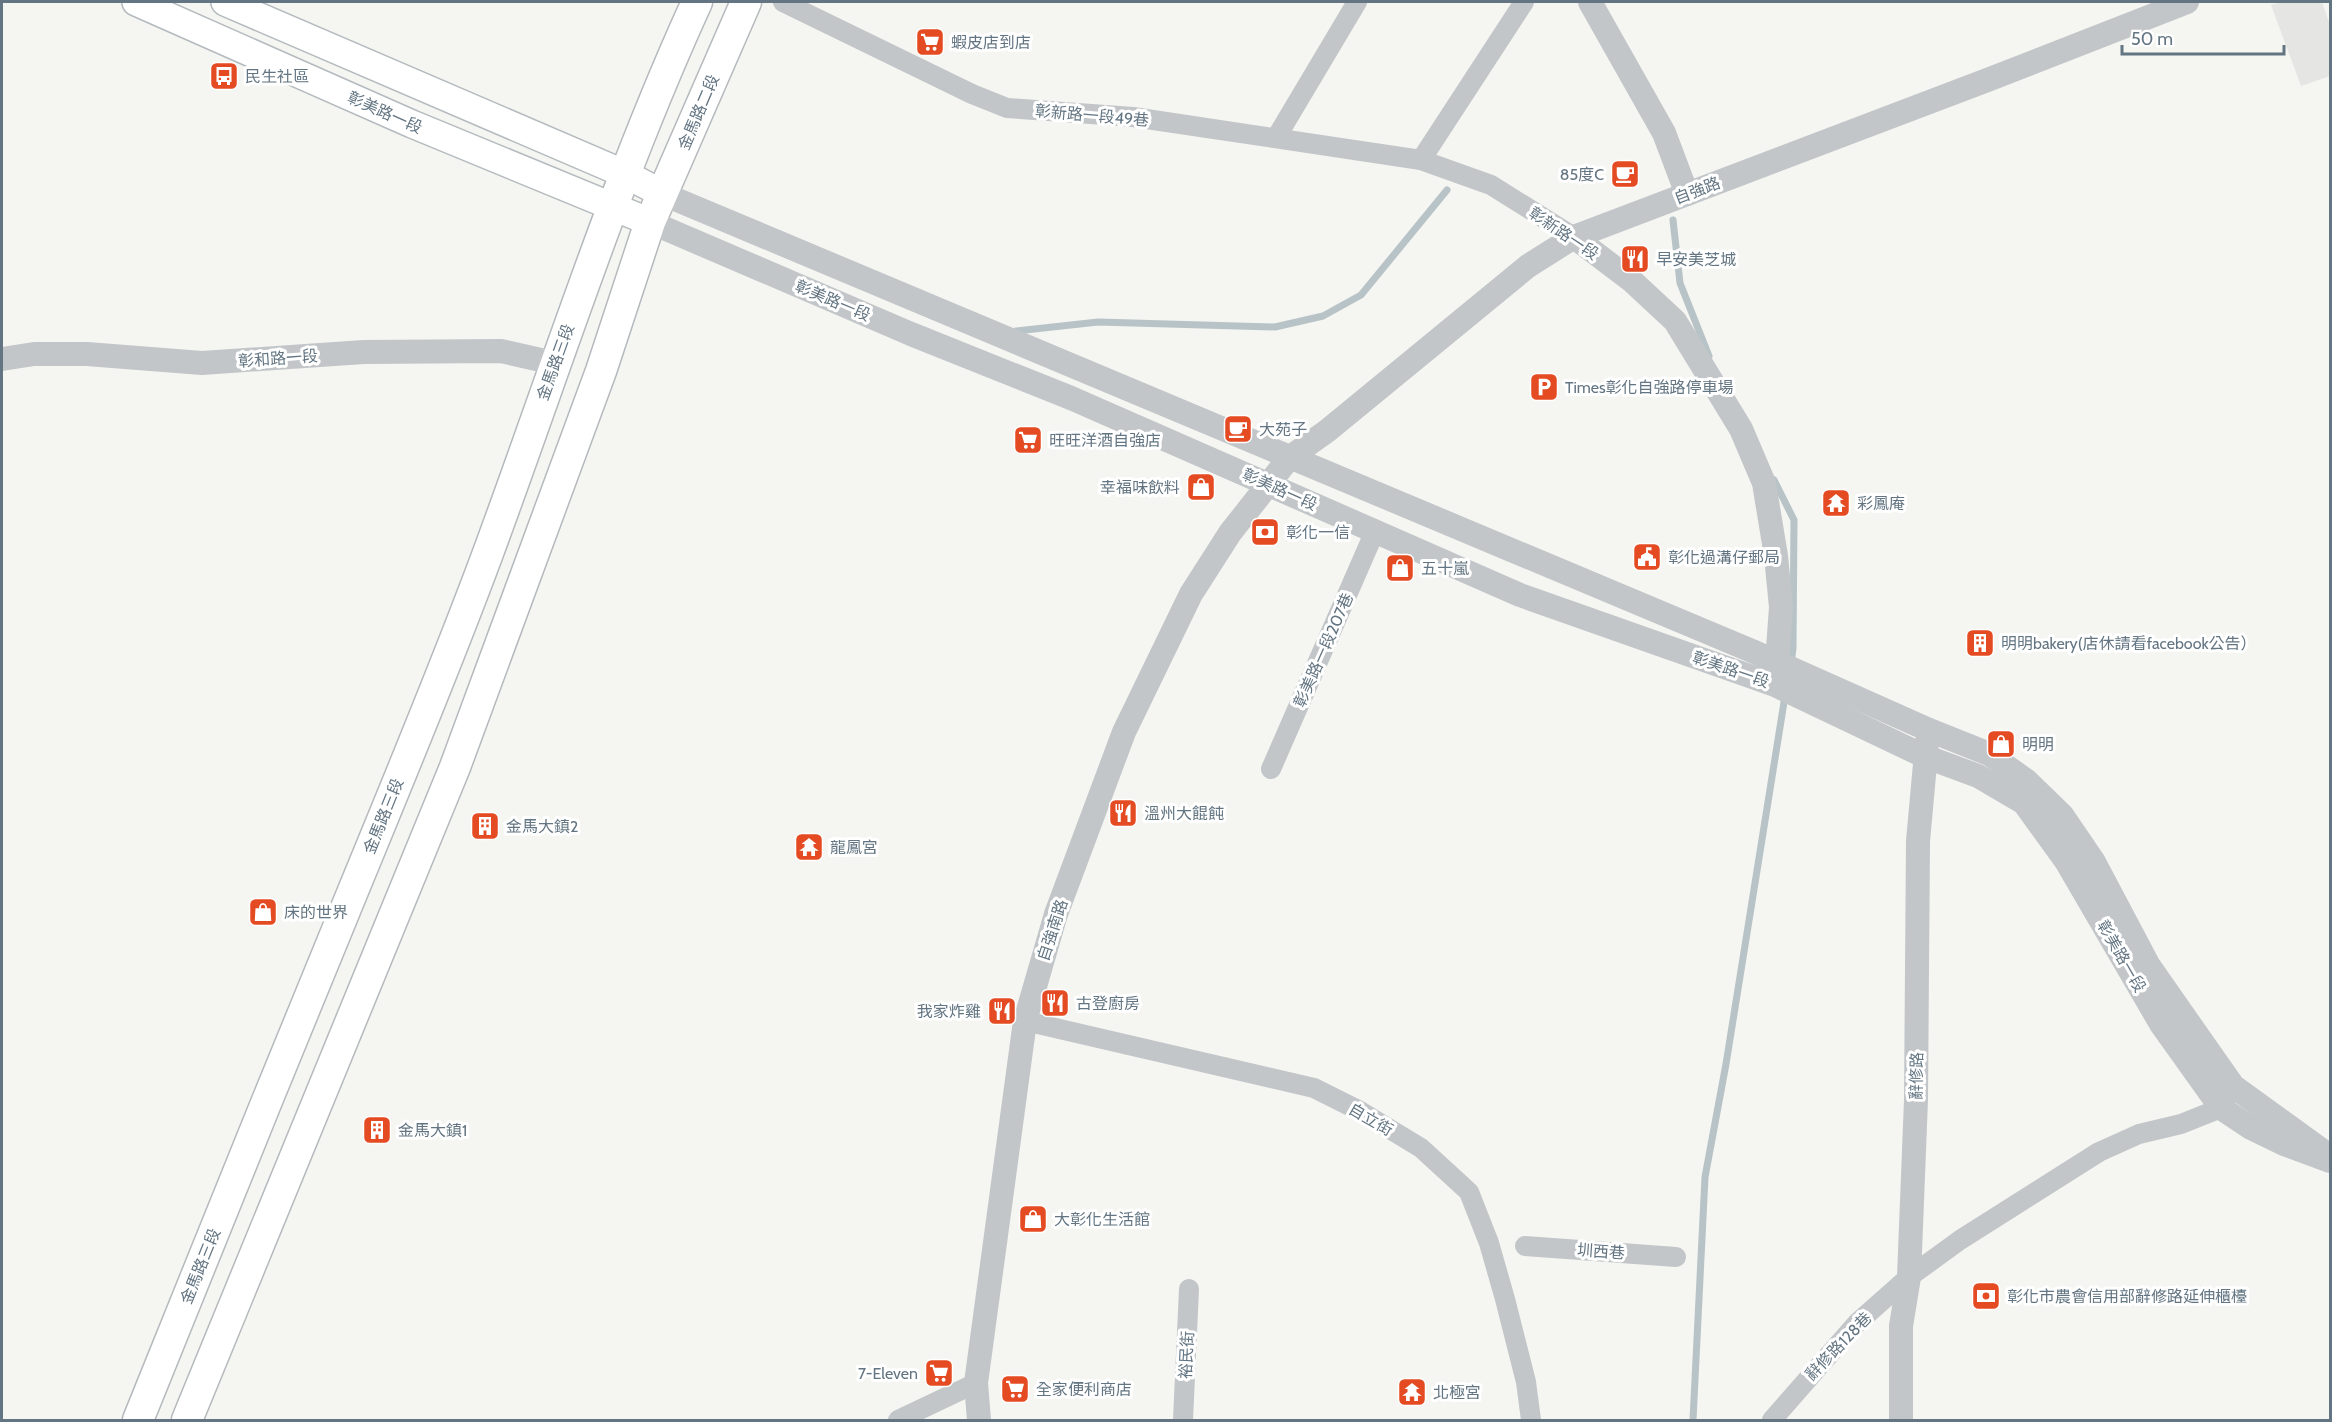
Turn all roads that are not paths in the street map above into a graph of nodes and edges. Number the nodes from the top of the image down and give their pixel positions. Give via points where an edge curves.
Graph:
1 (136, 2) edge
2 (225, 2) edge
3 (697, 2) edge
4 (746, 2) edge
5 (783, 2) edge
6 (1357, 2) edge
7 (1524, 2) edge
8 (1590, 2) edge
9 (2187, 2) edge
10 (1276, 138) junction
11 (1421, 160) junction
12 (625, 174) junction
13 (663, 194) junction
14 (1687, 194) junction
15 (613, 206) junction
16 (650, 222) junction
17 (1574, 237) junction
18 (2, 359) edge
19 (554, 363) junction
20 (1289, 458) junction
21 (1269, 484) junction
22 (1375, 531) junction
23 (1777, 673) junction
24 (1929, 730) junction
25 (1924, 756) junction
26 (1271, 769) dead end
27 (1025, 1021) junction
28 (2233, 1086) junction
29 (2221, 1108) junction
30 (2288, 1137) junction
31 (2331, 1140) edge
32 (2330, 1161) edge
33 (1525, 1246) dead end
34 (1676, 1257) dead end
35 (1909, 1277) junction
36 (1189, 1289) dead end
37 (976, 1383) junction
38 (138, 1420) edge
39 (187, 1420) edge
40 (897, 1420) edge
41 (979, 1420) edge
42 (1183, 1420) edge
43 (1531, 1420) edge
44 (1772, 1420) edge
45 (1901, 1420) edge

1 - 15 main road, 彰美路一段 via 412,124
2 - 12 main road, 彰美路一段
3 - 12 main road
4 - 13 main road, 金馬路二段
5 - 10 street, 彰新路一段49巷 via 1006,108 1133,117
6 - 10 street
7 - 11 street
8 - 14 street via 1664,133
9 - 14 street, 自強路
10 - 11 street, 彰新路一段49巷
11 - 17 street, 彰新路一段 via 1491,185
12 - 13 main road, 彰美路一段
12 - 15 main road
13 - 16 main road, 金馬路二段
13 - 20 street, 彰美路一段
14 - 17 street, 自強路
15 - 16 main road, 彰美路一段
15 - 19 main road, 金馬路三段
16 - 21 street, 彰美路一段
16 - 39 main road via 601,371 455,766
17 - 20 street, 自強路 via 1528,266
17 - 23 street, 彰新路一段 via 1632,280 1675,321 1742,429 1764,483 1781,607
18 - 19 street, 彰和路一段 via 33,354 87,354 202,363 364,352 501,351
19 - 38 main road, 金馬路三段 via 488,554
20 - 21 street, 自強路
20 - 23 street, 彰美路一段
21 - 22 street, 彰美路一段
21 - 27 street, 自強南路 via 1230,533 1191,594 1124,732 1056,914
22 - 23 street, 彰美路一段 via 1520,595
22 - 26 street, 彰美路一段207巷
23 - 24 street, 彰美路一段
23 - 25 street, 彰美路一段
24 - 25 street, 辭修路
24 - 28 street, 彰美路一段 via 1989,754 2027,781 2062,815 2094,862 2150,966
25 - 29 street, 彰美路一段 via 1978,776 2024,803 2066,861 2161,1024
25 - 35 street, 辭修路 via 1918,841 1916,1100
27 - 37 street, 自強南路
27 - 43 street, 自立街 via 1314,1088 1421,1148 1469,1192 1505,1299 1526,1382
28 - 29 street
28 - 30 street, 彰美路一段
29 - 30 street, 彰美路一段 via 2251,1128
29 - 35 street, 辭修路128巷 via 2181,1124 2139,1134 2099,1152 2026,1196
30 - 31 street, 彰美路一段
30 - 32 street, 彰美路一段 via 2310,1165
33 - 34 street, 圳西巷
35 - 44 street, 辭修路128巷 via 1857,1323
35 - 45 street, 辭修路 via 1901,1326
36 - 42 street, 裕民街
37 - 40 street
37 - 41 street, 自強南路

